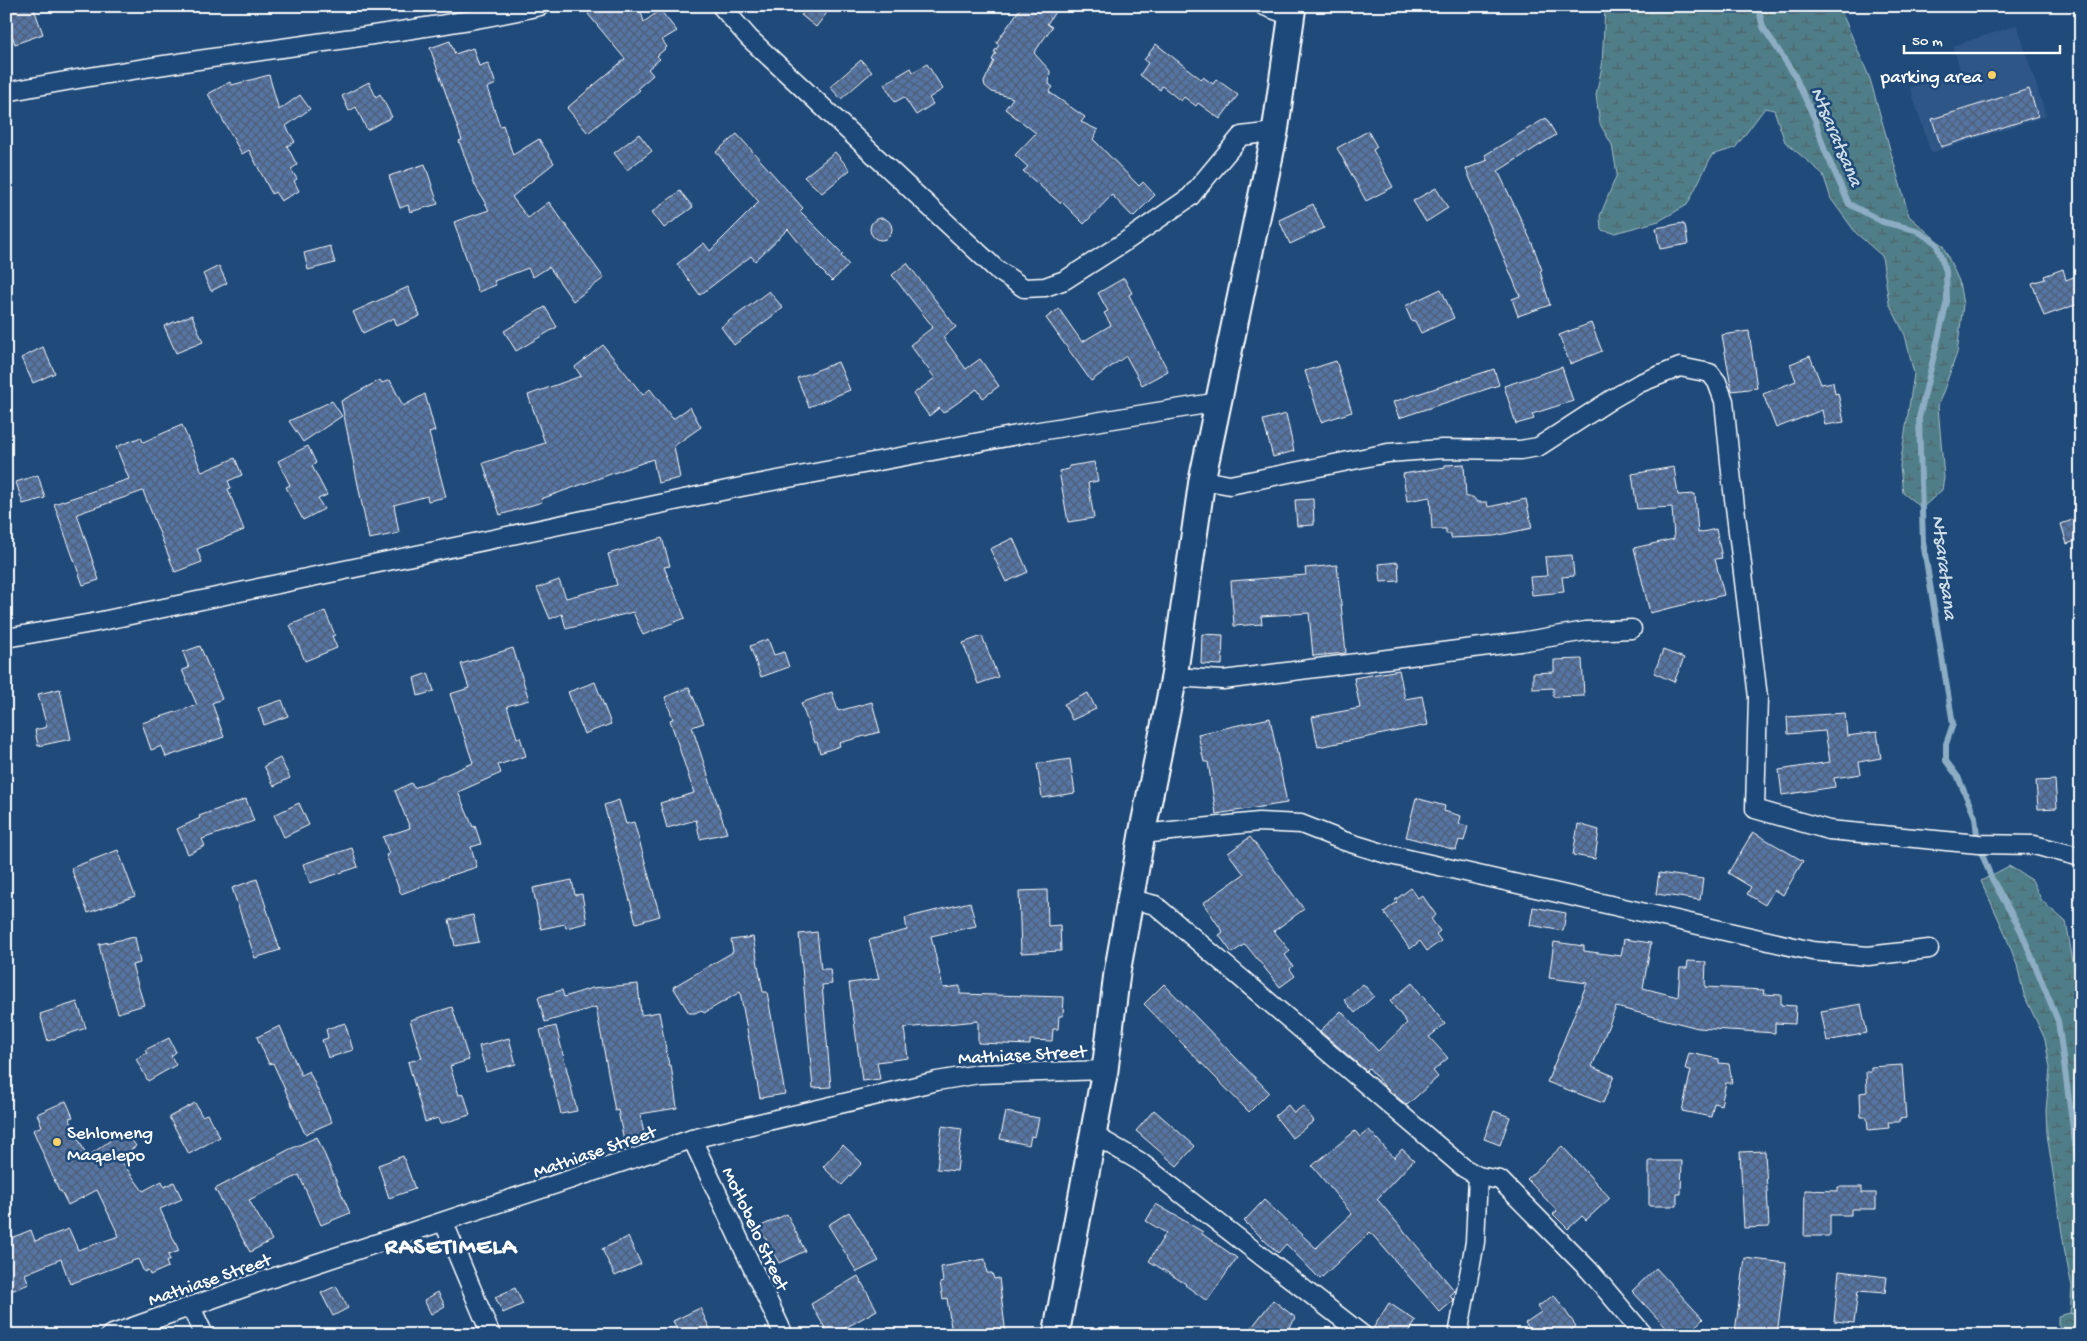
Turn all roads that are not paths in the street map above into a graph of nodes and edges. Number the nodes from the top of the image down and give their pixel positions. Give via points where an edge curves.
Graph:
1 (540, 6) edge
2 (721, 6) edge
3 (1264, 6) edge
4 (1292, 11) edge
5 (6, 92) edge
6 (1275, 132) junction
7 (1219, 402) junction
8 (1202, 480) junction
9 (1632, 629) dead end
10 (6, 638) edge
11 (1174, 677) junction
12 (1142, 834) junction
13 (2081, 857) edge
14 (1131, 899) junction
15 (1929, 949) dead end
16 (1105, 1070) junction
17 (1094, 1135) junction
18 (692, 1139) junction
19 (1478, 1176) junction
20 (444, 1223) junction
21 (191, 1308) junction
22 (110, 1335) edge
23 (204, 1335) edge
24 (491, 1335) edge
25 (784, 1335) edge
26 (1056, 1335) edge
27 (1362, 1335) edge
28 (1458, 1335) edge
29 (1644, 1335) edge

1 - 5 street via 402,30 83,77
2 - 6 street via 749,38 996,270 1024,288 1045,287 1065,280 1190,197 1241,136
3 - 4 street
4 - 6 main road
6 - 7 main road
7 - 8 main road
7 - 10 street via 1033,432 741,487 92,623
8 - 11 main road
8 - 13 street via 1230,485 1388,453 1538,447 1640,383 1680,367 1710,373 1724,401 1758,697 1755,809 1829,830 1978,844 2034,845
9 - 11 street via 1586,632 1223,680
11 - 12 main road
12 - 14 main road
12 - 15 street via 1259,822 1301,824 1344,842 1386,854 1812,951 1868,956
14 - 16 main road via 1117,974
14 - 19 street via 1155,905 1425,1136
16 - 17 main road
16 - 18 street, Mathiase Street via 979,1074 937,1081
17 - 26 main road
17 - 27 street via 1139,1161
18 - 20 street, Mathiase Street
18 - 25 street, Motlobelo Street
19 - 28 street via 1475,1242
19 - 29 street via 1500,1180 1588,1270
20 - 21 street, Mathiase Street via 257,1283
20 - 24 street
21 - 22 street, Mathiase Street
21 - 23 street

